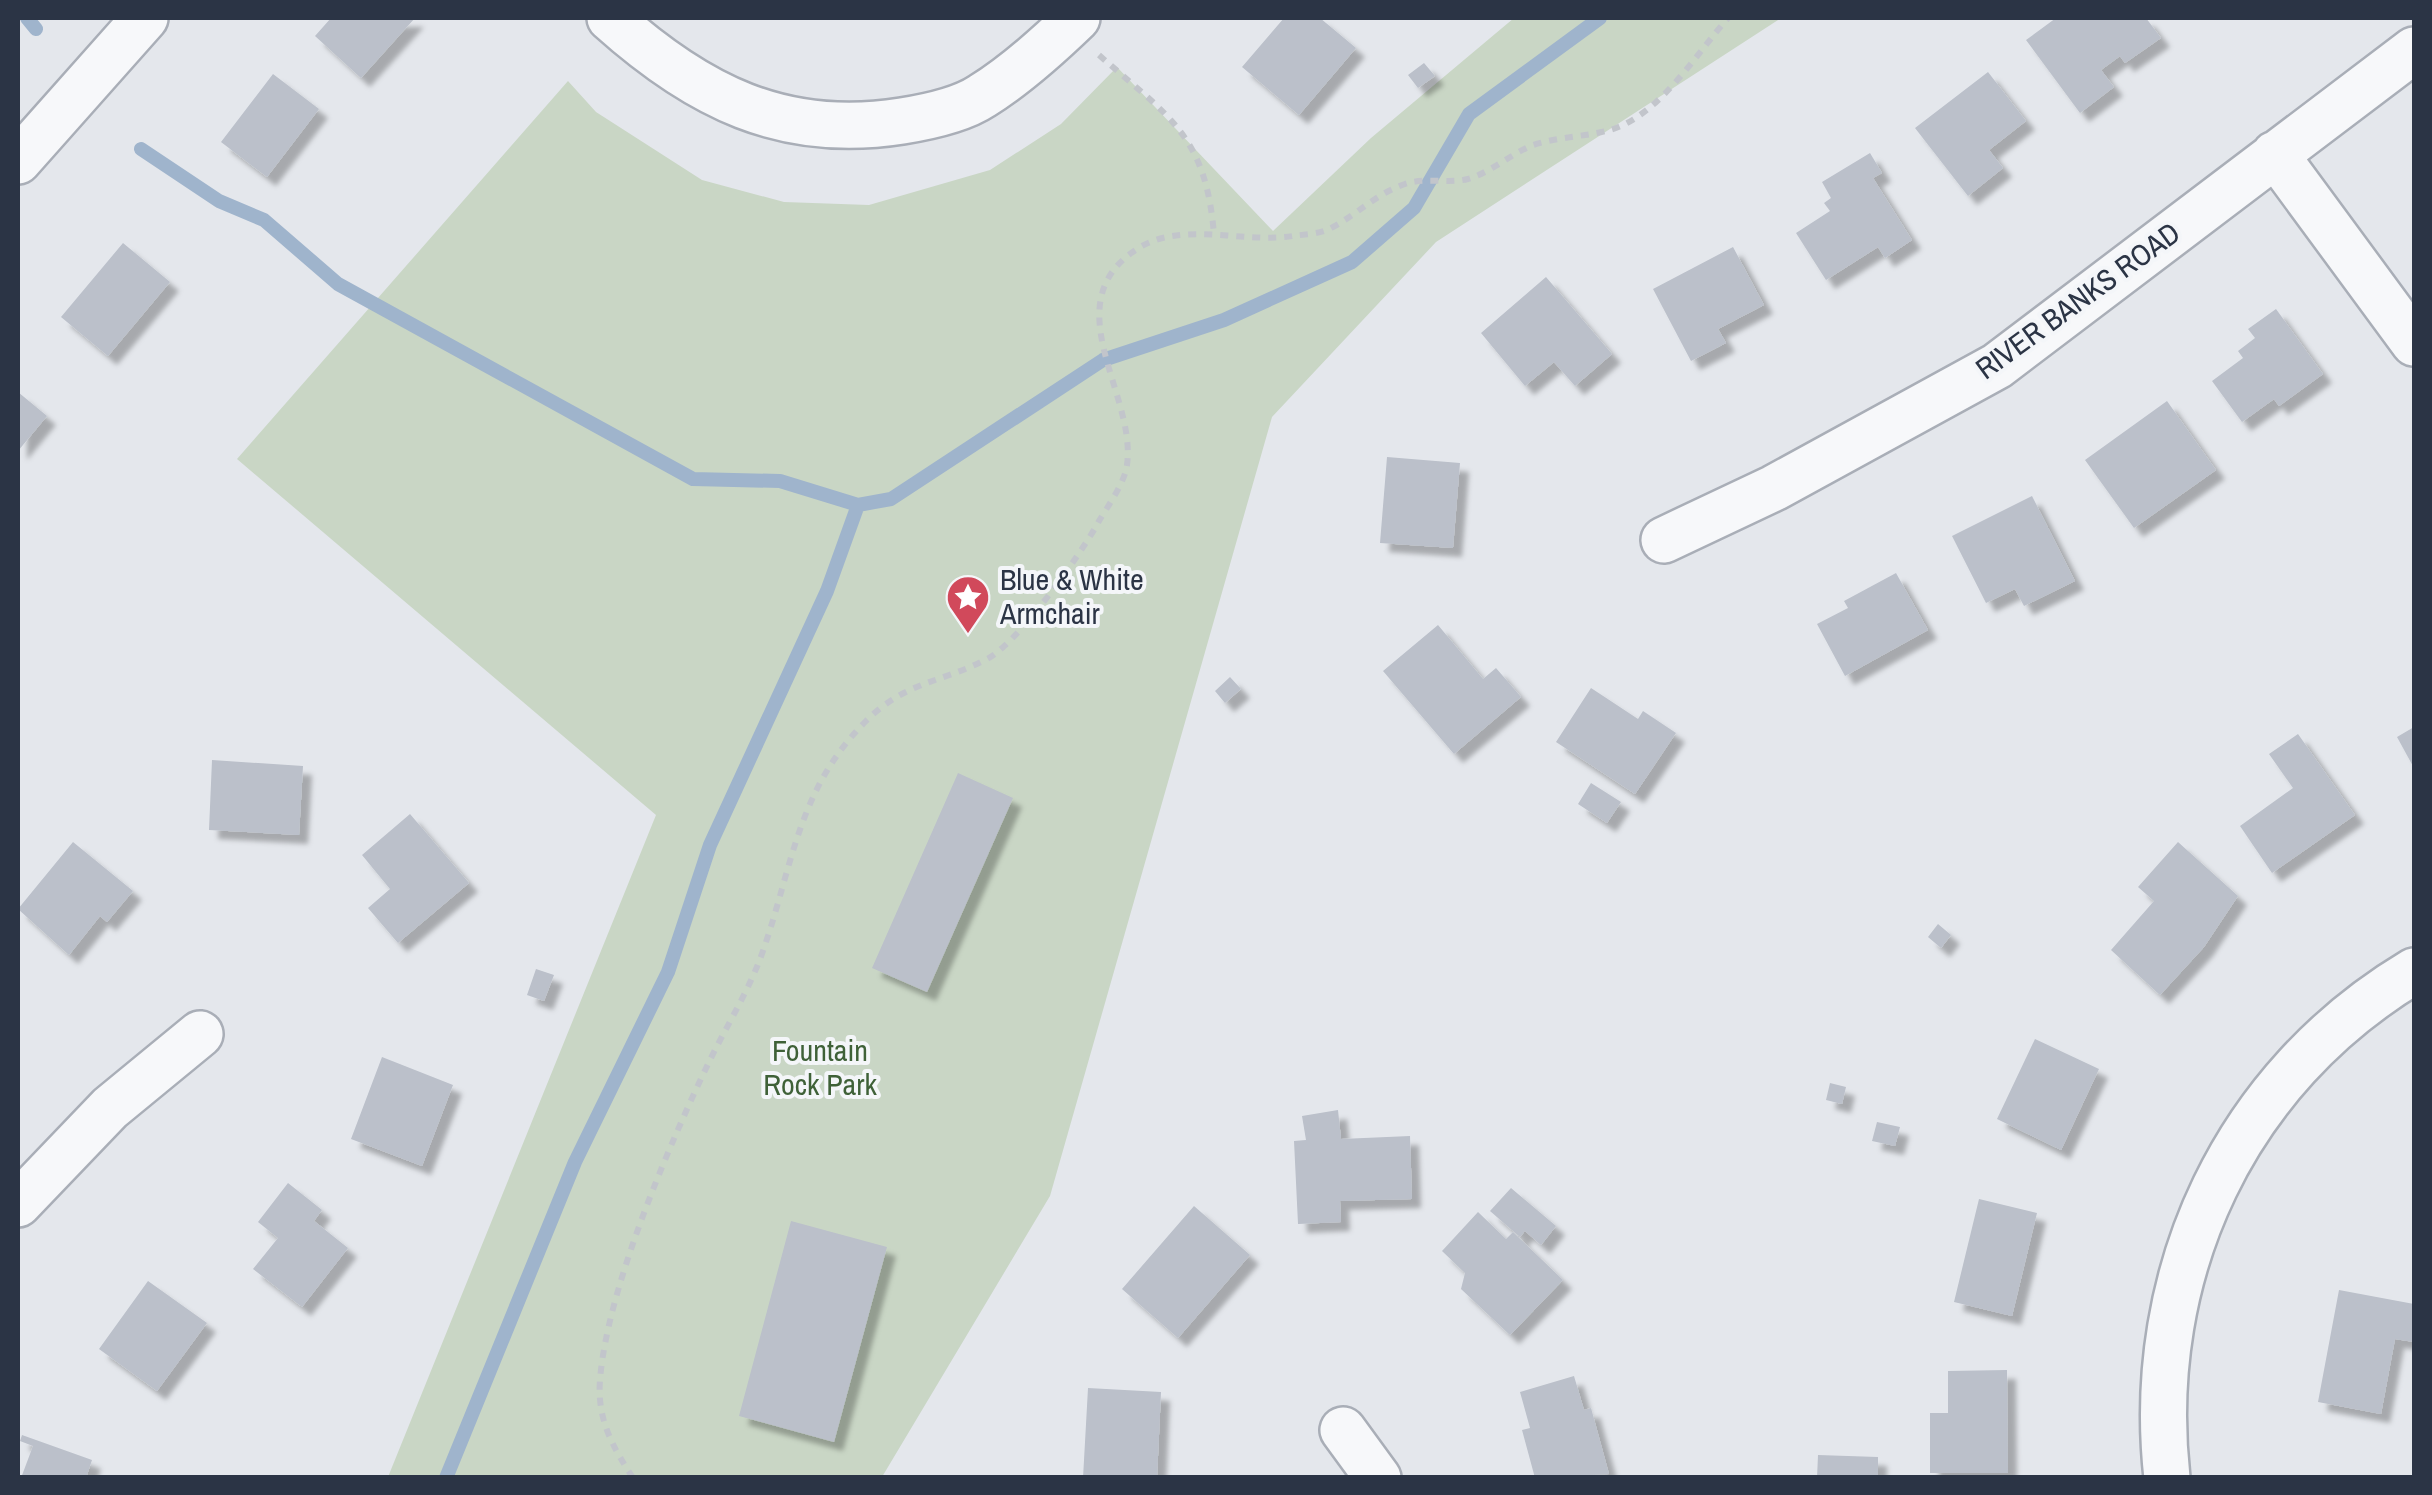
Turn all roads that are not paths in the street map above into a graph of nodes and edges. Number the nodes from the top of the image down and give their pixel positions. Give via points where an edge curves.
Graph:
1 (145, 18) edge
2 (610, 18) edge
3 (1072, 22) edge
4 (2414, 50) edge
5 (2275, 154) junction
6 (18, 161) edge
7 (2414, 343) edge
8 (1664, 540) dead end
9 (2414, 971) edge
10 (200, 1034) dead end
11 (18, 1204) edge
12 (1343, 1430) dead end
13 (1378, 1478) edge
14 (2167, 1478) edge

1 - 6 street
2 - 3 street via 697,87 770,117 858,128 922,118 980,98
4 - 5 street, RIVER BANKS ROAD
5 - 7 street
5 - 8 street, RIVER BANKS ROAD via 1997,366
9 - 14 street via 2339,1025 2277,1088 2210,1197 2170,1310 2161,1396
10 - 11 street via 110,1108
12 - 13 street

